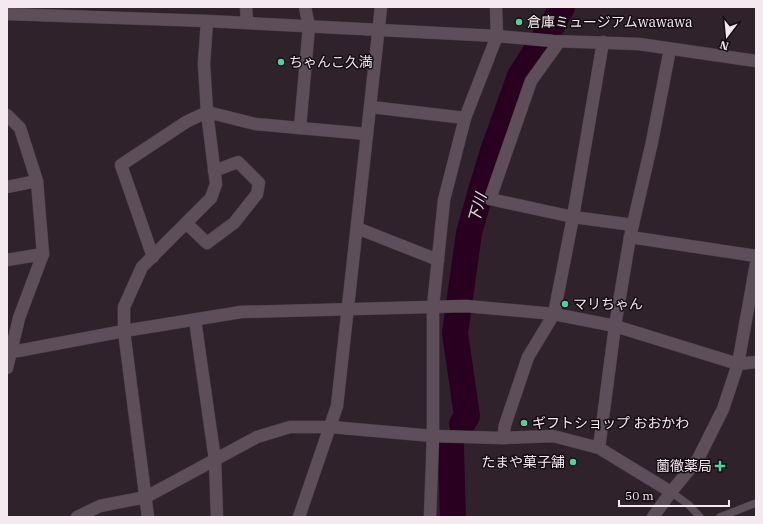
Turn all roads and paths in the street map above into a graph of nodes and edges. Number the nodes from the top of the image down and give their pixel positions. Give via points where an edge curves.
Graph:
1 (246, 7) edge
2 (305, 7) edge
3 (381, 7) edge
4 (496, 7) edge
5 (136, 13) edge
6 (7, 14) edge
7 (208, 21) junction
8 (246, 23) junction
9 (309, 26) junction
10 (379, 30) junction
11 (497, 36) junction
12 (556, 42) junction
13 (603, 42) junction
14 (670, 49) junction
15 (756, 61) edge
16 (370, 107) junction
17 (207, 112) junction
18 (7, 115) edge
19 (465, 118) junction
20 (300, 128) junction
21 (367, 134) junction
22 (214, 171) junction
23 (37, 181) junction
24 (7, 187) edge
25 (573, 216) junction
26 (186, 223) junction
27 (357, 228) junction
28 (632, 231) junction
29 (42, 254) junction
30 (153, 256) junction
31 (756, 256) edge
32 (7, 260) edge
33 (438, 260) junction
34 (756, 264) edge
35 (433, 307) junction
36 (347, 310) junction
37 (554, 314) junction
38 (195, 320) junction
39 (616, 326) junction
40 (124, 331) junction
41 (9, 353) edge
42 (756, 362) edge
43 (738, 364) junction
44 (7, 368) edge
45 (331, 427) junction
46 (433, 436) junction
47 (503, 438) junction
48 (599, 448) junction
49 (215, 460) junction
50 (671, 492) junction
51 (146, 497) junction
52 (756, 502) edge
53 (77, 517) edge
54 (148, 517) edge
55 (217, 517) edge
56 (299, 517) edge
57 (430, 517) edge
58 (653, 517) edge
59 (700, 517) edge
60 (720, 517) edge

1 - 8 street
2 - 9 street
3 - 10 street
4 - 11 street
5 - 6 street
5 - 7 street
7 - 8 street
7 - 17 street via 204,64
8 - 9 street
9 - 10 street
9 - 20 street
10 - 11 street
10 - 16 street
11 - 12 street
11 - 19 street
12 - 13 street
12 - 25 street via 531,81 490,199
13 - 14 street
13 - 25 street
14 - 15 street
14 - 28 street
16 - 19 street
16 - 21 street
17 - 20 street via 255,124
17 - 22 street
17 - 30 street via 186,122 121,165
18 - 23 street via 20,128
19 - 33 street via 444,200
20 - 21 street
21 - 27 street
22 - 26 street via 216,184 211,198
22 - 26 street via 238,162 259,183 257,194 234,223 207,243
23 - 24 street
23 - 29 street
25 - 28 street
25 - 37 street
26 - 30 street
27 - 33 street
27 - 36 street
28 - 31 street
28 - 39 street
29 - 32 street
29 - 41 street
30 - 40 street via 142,267 124,307
33 - 35 street
34 - 43 street
35 - 36 street
35 - 37 street via 466,306
35 - 46 street
36 - 38 street via 240,312
36 - 45 street via 337,406
37 - 39 street
37 - 47 street via 528,357
38 - 40 street
38 - 49 street
39 - 43 street
39 - 48 street
40 - 41 street
40 - 51 street
41 - 44 street
42 - 43 street
43 - 50 street via 723,409 698,459
45 - 46 street
45 - 49 street via 290,426 257,437
45 - 56 street
46 - 47 street
46 - 57 street
47 - 48 street via 553,436
48 - 50 street
49 - 51 street
49 - 55 street
50 - 58 street
50 - 59 lane
51 - 53 street via 100,506
51 - 54 street
52 - 60 lane

